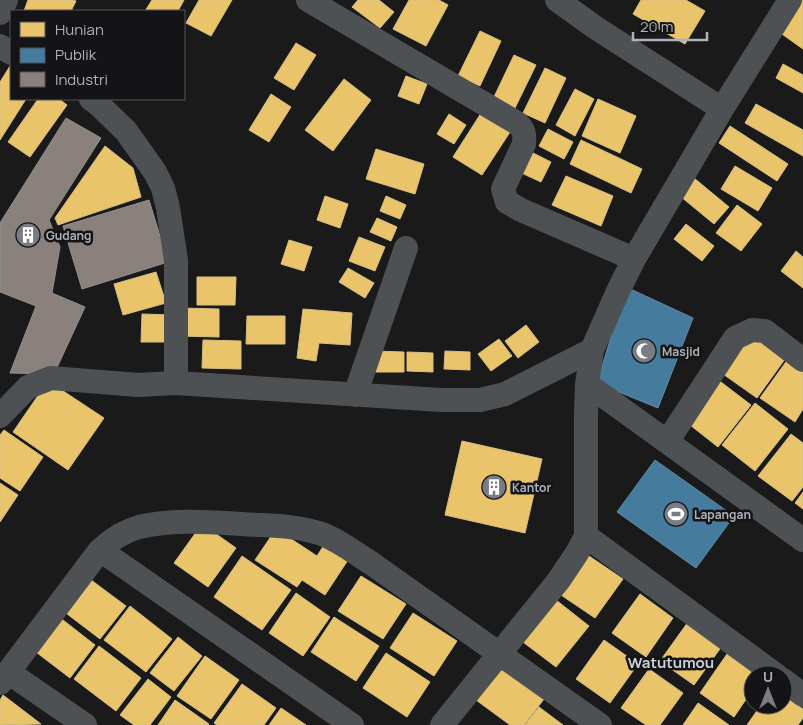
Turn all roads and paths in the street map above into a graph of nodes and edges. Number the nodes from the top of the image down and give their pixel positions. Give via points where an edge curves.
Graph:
1 (6, 0) edge
2 (308, 0) edge
3 (557, 0) edge
4 (790, 0) edge
5 (0, 12) edge
6 (92, 100) edge
7 (722, 109) junction
8 (406, 248) dead end
9 (634, 259) junction
10 (592, 350) junction
11 (803, 360) edge
12 (176, 383) junction
13 (587, 384) junction
14 (355, 395) junction
15 (0, 416) edge
16 (667, 442) junction
17 (586, 536) junction
18 (803, 540) edge
19 (100, 550) junction
20 (499, 653) junction
21 (762, 665) edge
22 (4, 677) edge
23 (85, 725) edge
24 (352, 725) edge
25 (442, 725) edge
26 (600, 725) edge

1 - 5 street
2 - 9 street via 517,122 525,137 503,189 507,202
3 - 7 street
4 - 7 street
6 - 12 street via 126,131 163,188 176,260
7 - 9 street
8 - 14 street
9 - 10 street
10 - 13 street
10 - 14 street via 505,394 480,400
11 - 16 street via 765,331 752,330 735,338
12 - 14 street
12 - 15 street via 138,385 52,378 28,387
13 - 16 street
13 - 17 street
16 - 18 street
17 - 20 street via 558,580
17 - 21 street
19 - 20 street via 127,531 162,524 193,522 305,529 339,542
19 - 22 street
19 - 24 street
20 - 25 street
20 - 26 street
22 - 23 street

